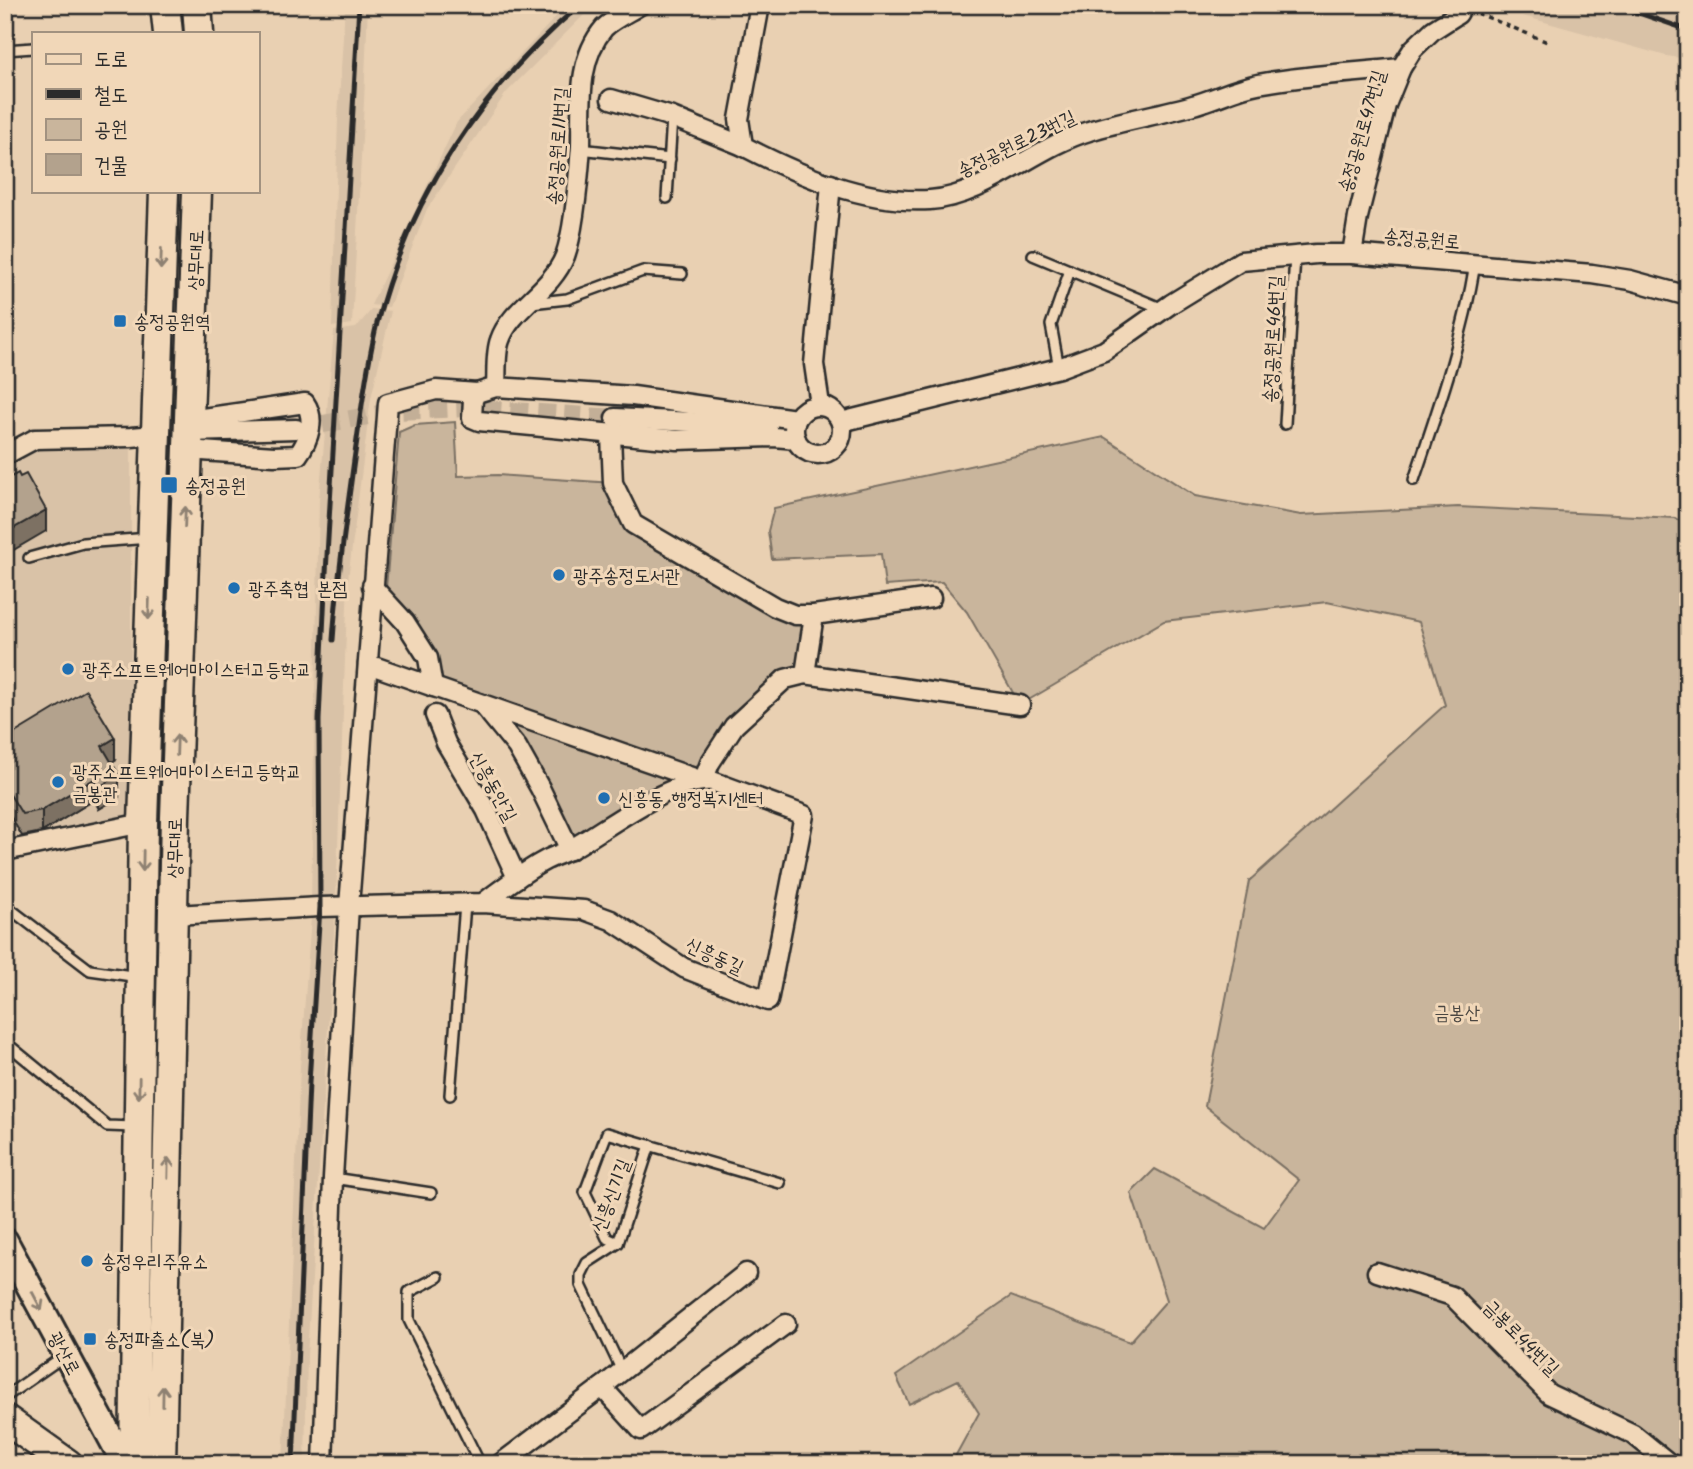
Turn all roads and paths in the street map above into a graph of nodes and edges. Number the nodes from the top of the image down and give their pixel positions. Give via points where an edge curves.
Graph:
1 (165, 5) edge
2 (197, 5) edge
3 (640, 5) edge
4 (760, 5) edge
5 (1462, 6) edge
6 (168, 32) edge
7 (199, 32) edge
8 (1550, 43) dead end
9 (32, 48) edge
10 (5, 50) edge
11 (1401, 68) junction
12 (611, 99) dead end
13 (672, 117) junction
14 (743, 146) junction
15 (580, 149) junction
16 (670, 159) junction
17 (831, 184) junction
18 (164, 192) edge
19 (197, 192) edge
20 (667, 198) dead end
21 (1352, 254) junction
22 (1033, 255) dead end
23 (1294, 256) junction
24 (1475, 264) junction
25 (1070, 271) junction
26 (682, 274) dead end
27 (1688, 296) edge
28 (529, 303) junction
29 (1163, 309) junction
30 (1059, 368) junction
31 (496, 387) junction
32 (477, 393) junction
33 (820, 405) junction
34 (841, 422) junction
35 (1285, 424) dead end
36 (613, 426) junction
37 (795, 428) junction
38 (296, 429) tunnel mouth
39 (188, 434) junction
40 (155, 435) junction
41 (5, 455) edge
42 (1414, 480) dead end
43 (152, 538) junction
44 (29, 558) dead end
45 (372, 586) junction
46 (931, 598) dead end
47 (814, 615) junction
48 (368, 664) junction
49 (805, 674) junction
50 (433, 687) junction
51 (482, 704) junction
52 (1020, 705) dead end
53 (435, 715) dead end
54 (704, 781) junction
55 (143, 822) junction
56 (570, 850) junction
57 (5, 852) edge
58 (517, 878) junction
59 (474, 903) junction
60 (5, 905) edge
61 (349, 906) junction
62 (174, 915) junction
63 (141, 978) junction
64 (5, 1042) edge
65 (450, 1095) dead end
66 (139, 1127) junction
67 (650, 1145) junction
68 (333, 1178) junction
69 (780, 1183) dead end
70 (431, 1193) dead end
71 (5, 1241) edge
72 (618, 1243) junction
73 (1377, 1272) dead end
74 (746, 1273) dead end
75 (438, 1277) dead end
76 (786, 1324) dead end
77 (65, 1354) junction
78 (622, 1371) junction
79 (602, 1387) junction
80 (5, 1397) edge
81 (5, 1419) edge
82 (68, 1464) edge
83 (125, 1464) edge
84 (134, 1464) edge
85 (161, 1464) edge
86 (323, 1464) edge
87 (480, 1464) edge
88 (500, 1464) edge
89 (1670, 1464) edge

1 - 6 main road
2 - 7 main road
3 - 15 street, 송정공원로11번길 via 606,26 589,50 583,73
4 - 14 street via 739,119
5 - 8 path
5 - 11 street, 송정공원로47번길 via 1413,49
9 - 10 lane
11 - 17 street, 송정공원로23번길 via 1257,84 1088,131 967,192 947,197 910,200
11 - 21 street, 송정공원로47번길 via 1386,105
12 - 13 street, 송정공원로23번길
13 - 14 street, 송정공원로23번길
13 - 16 lane
14 - 17 street, 송정공원로23번길
15 - 16 lane
15 - 28 street, 송정공원로11번길 via 565,257
16 - 20 lane
17 - 33 street via 814,365
18 -> 40 main road, 상무대로
19 - 39 main road, 상무대로
21 - 23 street, 송정공원로
21 - 24 street, 송정공원로
22 - 25 lane
23 - 29 street, 송정공원로 via 1241,261
23 - 35 lane, 송정공원로46번길
24 - 27 street, 송정공원로 via 1592,274
24 - 42 lane via 1452,362
25 - 29 lane
25 - 30 lane via 1051,325
26 - 28 lane via 643,271 568,299
28 - 31 street, 송정공원로11번길 via 507,323 499,342
29 - 30 street, 송정공원로 via 1104,351
30 - 34 street, 송정공원로
31 - 32 street
31 - 37 street via 633,396
32 - 36 street via 472,418 479,421
32 - 45 street via 436,390 388,403
33 - 34 street via 835,411
33 - 37 street via 804,410
34 - 37 street via 840,441 821,454 806,451
36 - 37 street via 677,440 774,437
36 - 47 street via 613,484 633,524 775,607 795,615
38 - 39 street
39 - 39 street via 305,403 311,411 308,441 298,455 274,456
62 -> 39 main road, 상무대로
40 - 41 street via 35,439
40 - 43 main road, 상무대로
43 - 44 lane via 83,543
43 -> 55 main road, 상무대로
45 - 48 street
45 - 50 street via 405,622 428,658
46 - 47 street
47 - 49 street
48 - 50 street
48 - 61 street
49 - 52 street
49 - 54 street via 785,680 734,726
50 - 51 street
51 - 54 street
51 - 56 street, 신흥동안길 via 517,747
53 - 58 street, 신흥동안길
54 - 56 street via 664,793
54 - 59 street, 신흥동길 via 804,815 768,1001 684,968 597,914 572,908
55 - 57 street
55 -> 63 main road, 상무대로
56 - 58 street
58 - 59 street
59 - 61 street, 신흥동길
59 - 65 lane
60 - 63 lane via 90,970
61 - 62 street, 신흥동길
61 - 68 street
85 -> 62 main road, 상무대로
63 -> 66 main road, 상무대로
64 - 66 lane via 107,1126
66 - 84 main road, 상무대로
67 - 69 lane, 신흥신기길
67 - 72 lane, 신흥신기길
67 - 72 lane via 607,1133 585,1192 607,1238
68 - 70 lane
68 - 86 street
71 -> 77 main road, 광산로
72 - 78 lane, 신흥신기길 via 587,1263 581,1284
73 - 89 street, 금봉로44번길 via 1452,1296 1549,1394 1633,1434
74 - 78 street
75 - 87 lane via 410,1292 409,1320
76 - 79 street via 641,1430
77 - 80 lane
77 - 83 main road, 광산로
78 - 79 street
79 - 88 street
81 - 82 main road

